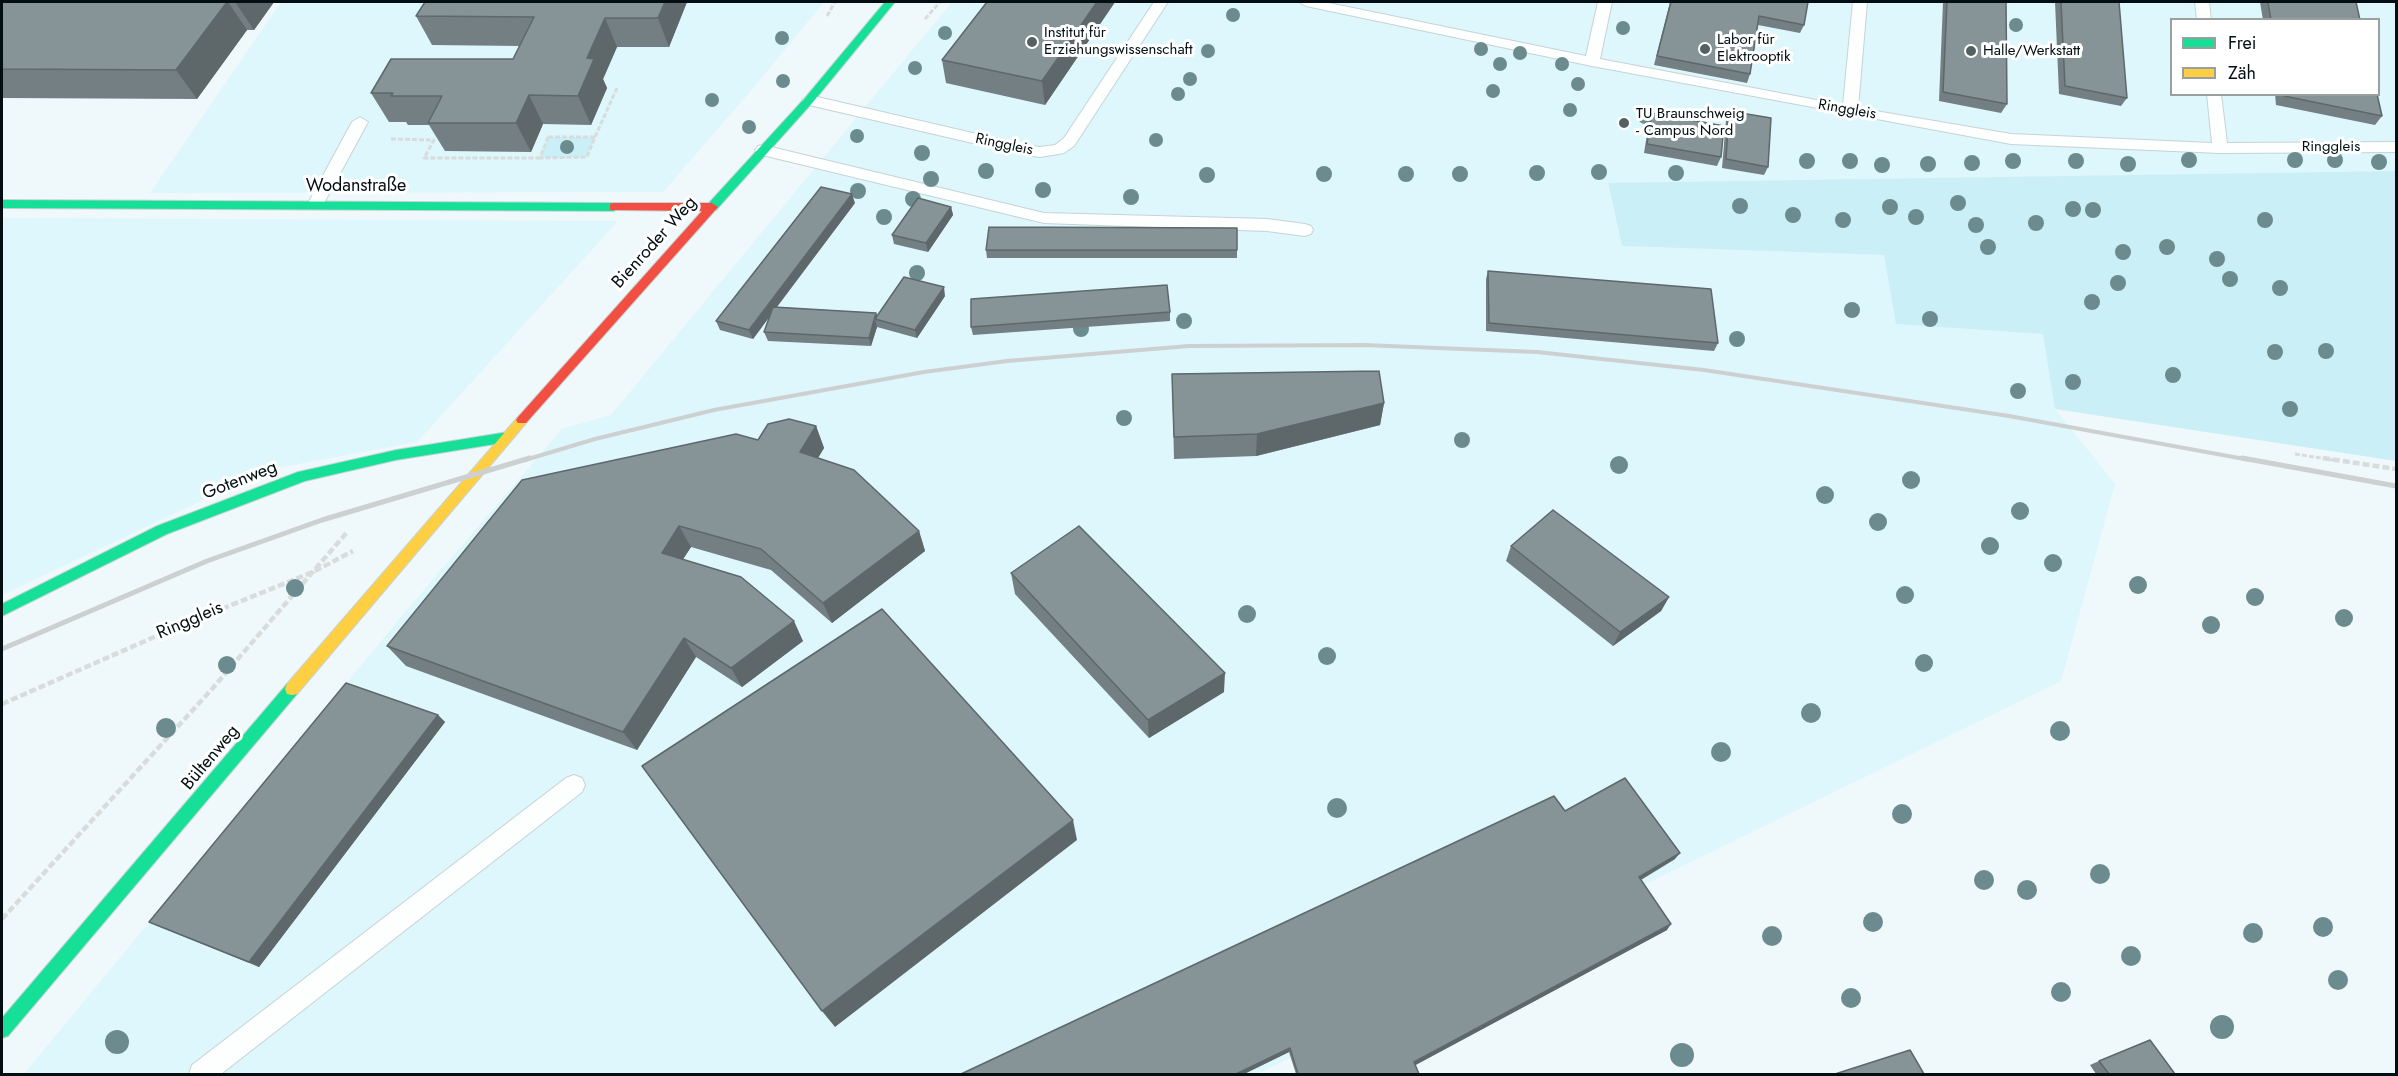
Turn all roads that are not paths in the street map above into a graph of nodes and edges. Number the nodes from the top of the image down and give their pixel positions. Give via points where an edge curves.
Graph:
1 (890, 2) edge
2 (1161, 2) edge
3 (1306, 2) edge
4 (1602, 2) edge
5 (1860, 2) edge
6 (2202, 2) edge
7 (2204, 18) edge
8 (1592, 62) junction
9 (2214, 96) edge
10 (809, 100) junction
11 (1850, 111) junction
12 (360, 122) dead end
13 (2397, 147) edge
14 (2220, 148) junction
15 (764, 150) junction
16 (2, 204) edge
17 (315, 205) junction
18 (711, 207) junction
19 (1305, 230) dead end
20 (508, 437) junction
21 (446, 508) joint
22 (2, 610) edge
23 (574, 785) dead end
24 (2, 1030) edge
25 (201, 1074) edge

1 - 10 main road, Bienroder Weg
2 - 10 lane, Ringgleis via 1069,142 1059,149 1020,149
3 - 8 lane, Ringgleis
4 - 8 lane
5 - 11 lane
6 - 7 lane
8 - 11 lane, Ringgleis
9 - 14 lane
10 - 15 main road, Bienroder Weg
11 - 14 lane, Ringgleis via 2011,139
12 - 17 lane
13 - 14 lane, Ringgleis
15 - 18 main road, Bienroder Weg
15 - 19 lane via 1044,218 1267,225
16 - 17 main road, Wodanstraße
17 - 18 main road, Wodanstraße
18 - 20 main road, Bienroder Weg
20 - 21 main road, Bienroder Weg
20 - 22 main road, Gotenweg via 396,455 303,476 162,530
21 - 24 main road, Bültenweg
23 - 25 lane

